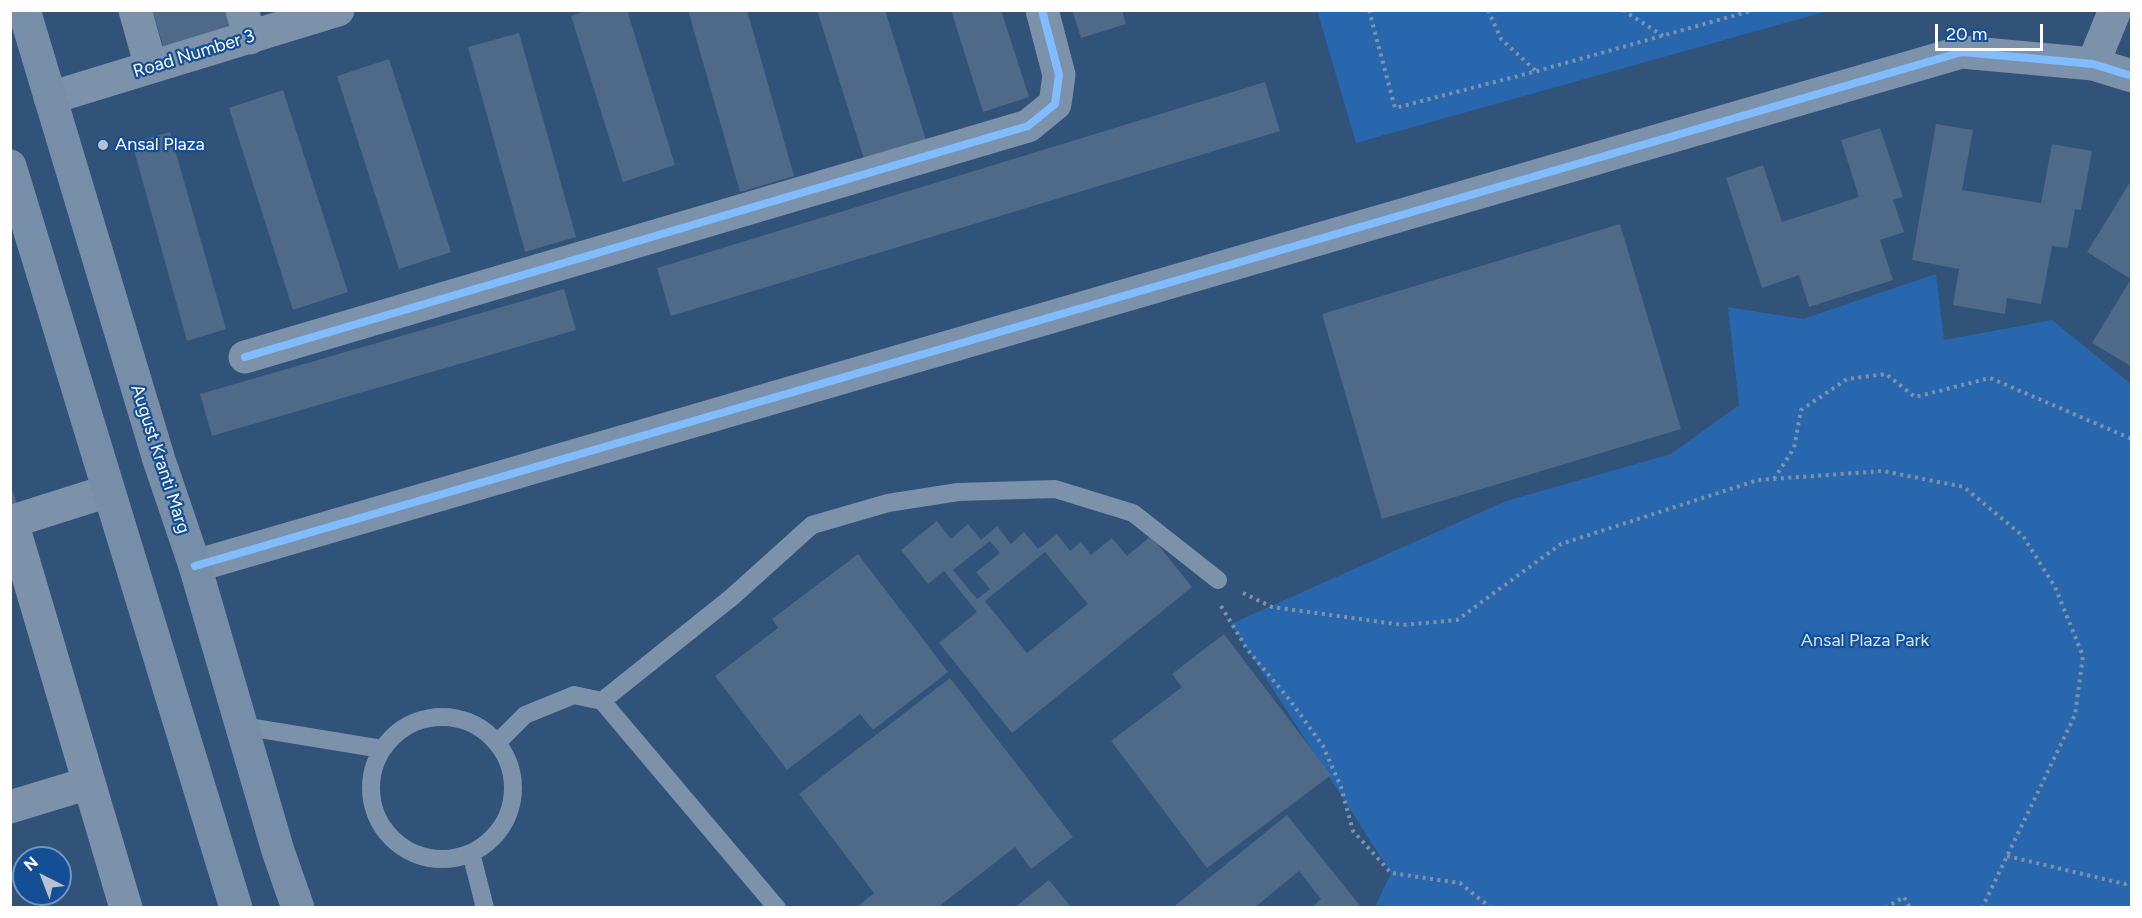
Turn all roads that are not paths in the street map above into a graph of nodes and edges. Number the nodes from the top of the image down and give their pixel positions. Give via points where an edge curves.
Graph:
1 (24, 10) edge
2 (135, 10) edge
3 (338, 10) edge
4 (1042, 10) edge
5 (2115, 10) edge
6 (305, 15) edge
7 (246, 24) edge
8 (2093, 64) junction
9 (151, 67) junction
10 (2132, 76) edge
11 (50, 98) junction
12 (10, 166) edge
13 (20, 234) edge
14 (245, 357) dead end
15 (108, 490) junction
16 (11, 522) edge
17 (195, 566) junction
18 (1217, 589) road end
19 (603, 701) junction
20 (242, 726) junction
21 (497, 743) junction
22 (382, 749) junction
23 (90, 783) junction
24 (10, 807) edge
25 (471, 853) junction
26 (126, 908) edge
27 (236, 908) edge
28 (298, 908) edge
29 (485, 908) edge
30 (777, 908) edge

1 - 11 main road, August Kranti Marg
2 - 9 street
3 - 6 street, Road Number 3
4 - 14 street via 1059,75 1055,104 1028,126
5 - 8 street
6 - 7 street, Road Number 3
7 - 9 street, Road Number 3
8 - 10 street
8 - 17 street via 1962,52
9 - 11 street, Road Number 3
11 - 17 main road, August Kranti Marg via 159,460
12 - 13 main road
13 - 15 main road
15 - 16 street
15 - 27 main road
16 - 23 street
17 - 20 main road, August Kranti Marg
18 - 19 lane via 1133,513 1055,489 958,492 888,503 812,525 732,597
19 - 21 lane via 574,695 525,715
19 - 30 lane
20 - 22 lane
20 - 28 main road, August Kranti Marg
21 - 22 lane via 480,728 460,719 438,717 416,722 397,733
21 - 25 lane via 508,761 513,782 511,804 503,824 489,841
22 - 25 lane via 372,772 371,796 377,819 391,839 411,853 434,859 453,859
23 - 24 street
23 - 26 street
25 - 29 lane

